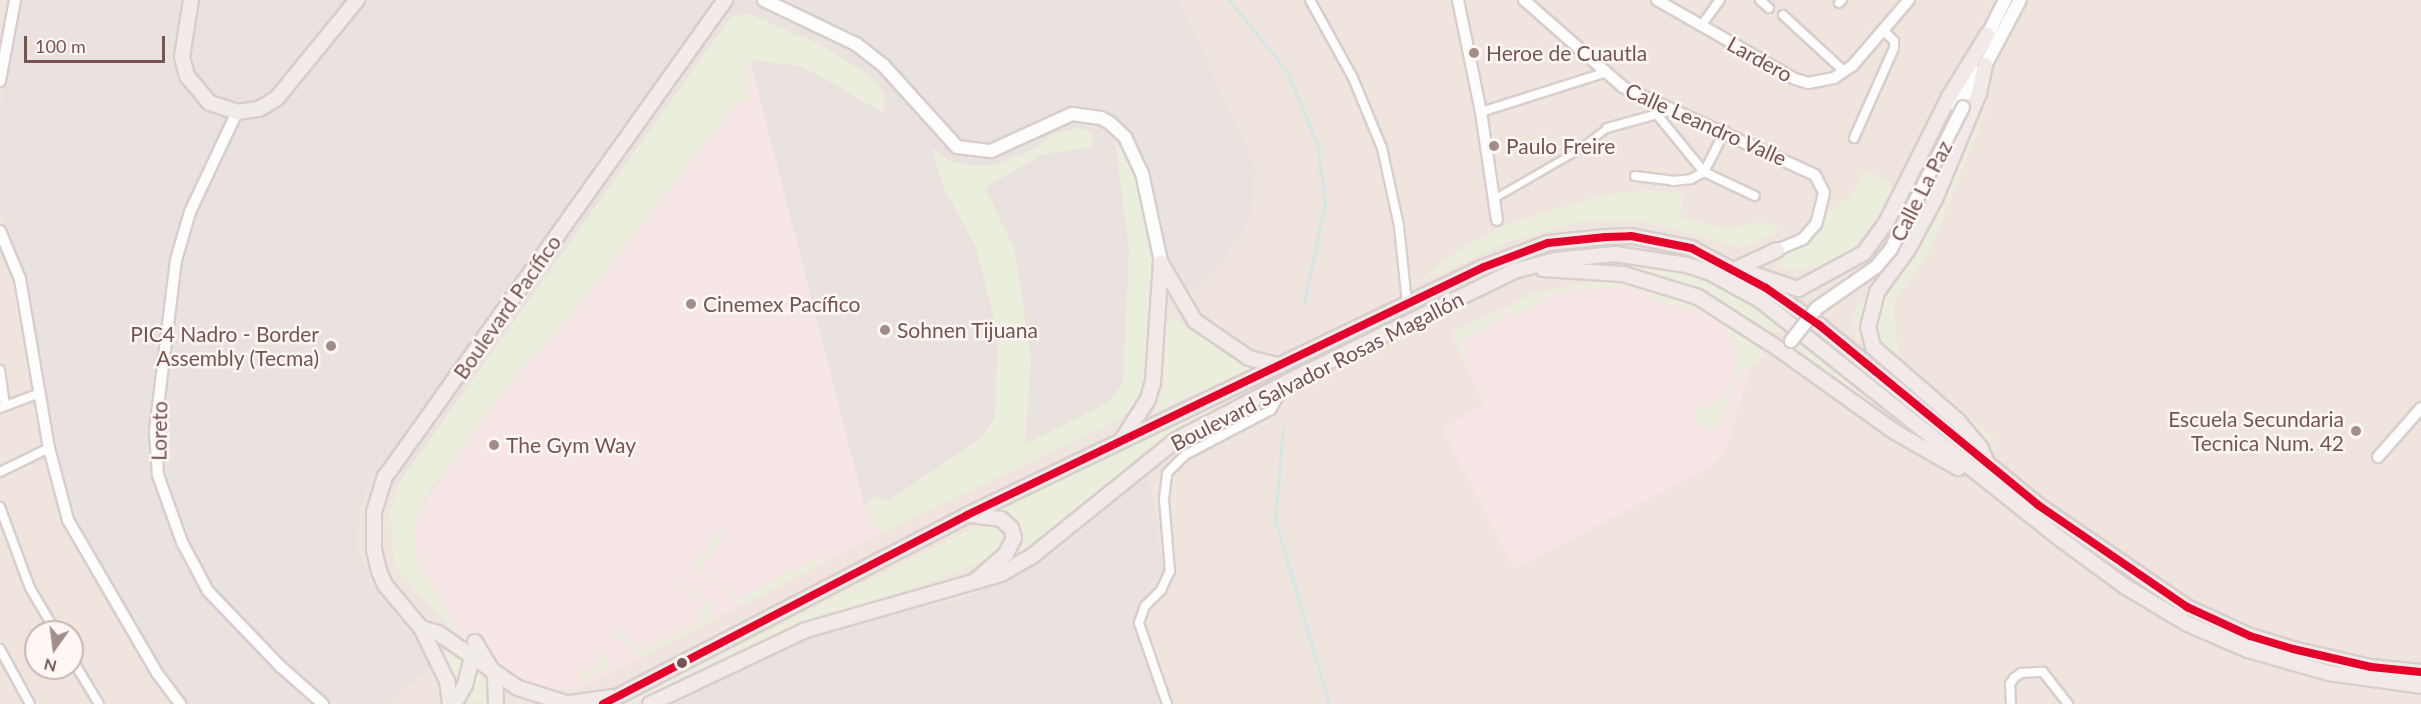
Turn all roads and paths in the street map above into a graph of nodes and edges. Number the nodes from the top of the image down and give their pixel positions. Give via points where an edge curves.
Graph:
1 (15, 0) edge
2 (190, 0) edge
3 (357, 0) edge
4 (725, 0) edge
5 (764, 0) edge
6 (1310, 0) edge
7 (1458, 0) edge
8 (1524, 0) edge
9 (1658, 0) edge
10 (1720, 0) edge
11 (1760, 0) edge
12 (1909, 0) edge
13 (2005, 0) edge
14 (2020, 0) edge
15 (1770, 8) dead end
16 (1783, 15) dead end
17 (1701, 26) junction
18 (1883, 30) junction
19 (4, 31) edge
20 (1987, 35) junction
21 (1985, 65) junction
22 (1844, 71) junction
23 (1604, 73) junction
24 (0, 81) edge
25 (1959, 105) junction
26 (1677, 108) junction
27 (237, 112) junction
28 (1481, 112) junction
29 (1659, 117) junction
30 (1607, 129) joint
31 (1725, 131) junction
32 (1854, 138) dead end
33 (1704, 172) junction
34 (1635, 176) dead end
35 (1755, 196) dead end
36 (1494, 199) junction
37 (1497, 220) dead end
38 (0, 231) edge
39 (1777, 250) junction
40 (1161, 262) junction
41 (1738, 270) junction
42 (1514, 271) junction
43 (1773, 278) junction
44 (1407, 303) junction
45 (1785, 345) junction
46 (1280, 366) junction
47 (0, 370) edge
48 (1286, 383) junction
49 (40, 393) junction
50 (3, 407) edge
51 (2421, 408) edge
52 (1121, 441) junction
53 (49, 448) junction
54 (2378, 457) dead end
55 (1989, 467) junction
56 (0, 472) edge
57 (1997, 489) junction
58 (0, 507) edge
59 (967, 515) junction
60 (970, 585) junction
61 (49, 620) edge
62 (420, 628) junction
63 (0, 649) edge
64 (473, 658) junction
65 (2421, 672) edge
66 (495, 675) junction
67 (84, 679) edge
68 (2421, 686) edge
69 (618, 696) junction
70 (30, 704) edge
71 (99, 704) edge
72 (180, 704) edge
73 (323, 704) edge
74 (452, 704) edge
75 (496, 704) edge
76 (565, 704) edge
77 (603, 704) edge
78 (650, 704) edge
79 (1167, 704) edge
80 (2011, 704) edge
81 (2068, 704) edge

1 - 19 street
2 - 27 main road via 182,57 187,76 210,104
3 - 27 main road via 277,98 259,109
4 - 62 main road, Boulevard Pacífico via 385,477 374,512 374,550 385,585
5 - 40 main road via 856,44 883,65 949,141 964,150 1000,148 1072,114 1110,123 1125,137 1142,173
6 - 44 street via 1353,78 1382,148 1399,226
7 - 28 street
8 - 23 street, Calle Leandro Valle
9 - 17 street, Lardero
10 - 17 street
11 - 15 street
12 - 18 street, Lardero
13 - 20 main road, Calle La Paz
14 - 21 main road, Calle La Paz
16 - 22 street
17 - 22 street, Lardero via 1795,79 1821,81
18 - 22 street, Lardero
18 - 32 street via 1894,41 1890,56
19 - 24 street
20 - 25 main road, Calle La Paz
20 - 43 highway via 1948,97 1887,221 1864,254 1798,289
21 - 25 main road, Calle La Paz
21 - 55 highway via 1974,106 1935,199 1901,261 1877,292 1868,327 1873,347 1958,421 1980,447
23 - 26 street, Calle Leandro Valle via 1623,87
23 - 28 street
25 - 45 main road, Calle La Paz via 1888,243 1868,265 1816,301
26 - 29 street
26 - 31 street, Calle Leandro Valle
27 - 73 street, Loreto via 190,212 176,260 155,431 158,475 182,542 208,591 281,667
28 - 36 street
29 - 30 street via 1628,120
29 - 33 street
30 - 36 street
31 - 33 street
31 - 39 street, Calle Leandro Valle via 1806,169 1823,186 1821,213 1811,232
33 - 34 street via 1684,182
33 - 35 street
36 - 37 street
38 - 49 street via 20,279
39 - 41 highway
39 - 43 highway via 1767,268
40 - 46 highway via 1195,321 1249,358
40 - 52 highway via 1153,382 1148,399
41 - 43 highway
41 - 44 highway, Boulevard Salvador Rosas Magallón via 1705,253 1656,240 1576,239 1518,253
41 - 55 highway, Boulevard Salvador Rosas Magallón via 1819,325
42 - 45 highway via 1571,269 1623,274 1661,284 1698,297
42 - 48 highway, Boulevard Salvador Rosas Magallón
42 - 57 highway, Boulevard Salvador Rosas Magallón via 1556,260 1615,254 1658,259 1711,273 1760,300
44 - 46 highway, Boulevard Salvador Rosas Magallón
45 - 57 highway via 1895,432
46 - 52 highway, Boulevard Salvador Rosas Magallón
47 - 50 street
48 - 60 highway, Boulevard Salvador Rosas Magallón via 1176,440 1031,557
48 - 79 street via 1271,410 1185,455 1167,473 1164,499 1170,571 1161,590 1140,613 1139,623
49 - 50 street
49 - 53 street
51 - 54 street
52 - 59 highway, Boulevard Salvador Rosas Magallón
53 - 56 street
53 - 72 street via 68,520 157,673
55 - 65 highway, Boulevard Salvador Rosas Magallón via 2116,562 2217,622 2250,636 2339,660
57 - 68 highway, Boulevard Salvador Rosas Magallón via 2126,587 2220,640 2329,673
58 - 61 street via 30,588
59 - 60 highway via 1001,519 1011,528 1014,538 1006,554
59 - 69 highway, Boulevard Salvador Rosas Magallón
60 - 78 highway, Boulevard Salvador Rosas Magallón via 806,630
62 - 64 main road, Boulevard Pacífico via 438,633
62 - 74 main road, Boulevard Pacífico via 447,681
63 - 70 street
64 - 66 main road, Boulevard Pacífico
64 - 74 main road via 465,685
66 - 75 main road
66 - 76 main road, Boulevard Pacífico via 518,688
67 - 71 street
69 - 76 highway
69 - 77 highway, Boulevard Salvador Rosas Magallón
80 - 81 street via 2010,684 2014,678 2021,673 2043,672

